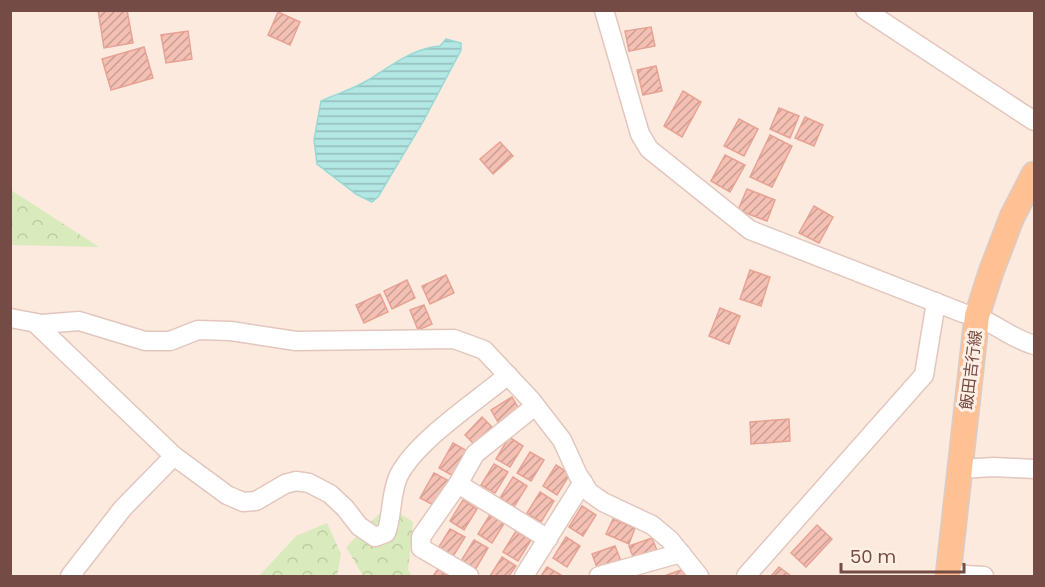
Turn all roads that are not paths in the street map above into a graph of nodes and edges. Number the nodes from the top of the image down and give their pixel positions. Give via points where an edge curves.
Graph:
1 (604, 10) edge
2 (865, 10) edge
3 (1035, 121) edge
4 (1035, 174) edge
5 (936, 302) junction
6 (977, 316) junction
7 (10, 318) edge
8 (35, 323) junction
9 (1035, 345) edge
10 (508, 375) junction
11 (536, 406) junction
12 (174, 456) junction
13 (960, 469) junction
14 (1035, 469) edge
15 (583, 482) junction
16 (458, 484) junction
17 (548, 539) junction
18 (681, 554) junction
19 (948, 575) edge
20 (70, 576) edge
21 (469, 576) edge
22 (524, 576) edge
23 (599, 576) edge
24 (699, 576) edge
25 (746, 576) edge
26 (984, 576) edge

1 - 5 street via 640,134 649,149 750,230
2 - 3 street
4 - 6 main road, 飯田吉行線 via 1012,217
5 - 6 street
5 - 25 street via 924,375
6 - 9 street via 1018,341
6 - 13 main road, 飯田吉行線
7 - 8 street
8 - 10 street via 79,321 145,341 170,341 198,330 296,341 454,339 484,350
8 - 12 street
10 - 11 street
10 - 12 street via 417,452 399,474 386,533 375,537 358,525 330,494 309,483 285,484 256,501 243,502 227,495
11 - 15 street via 562,440
11 - 16 street via 475,454
12 - 20 street via 123,508
13 - 14 street
13 - 19 main road, 飯田吉行線
15 - 17 street
15 - 18 street via 603,502 652,525
16 - 17 street
16 - 21 street via 421,537 421,548
17 - 22 street
18 - 23 street
18 - 24 street
19 - 26 street

